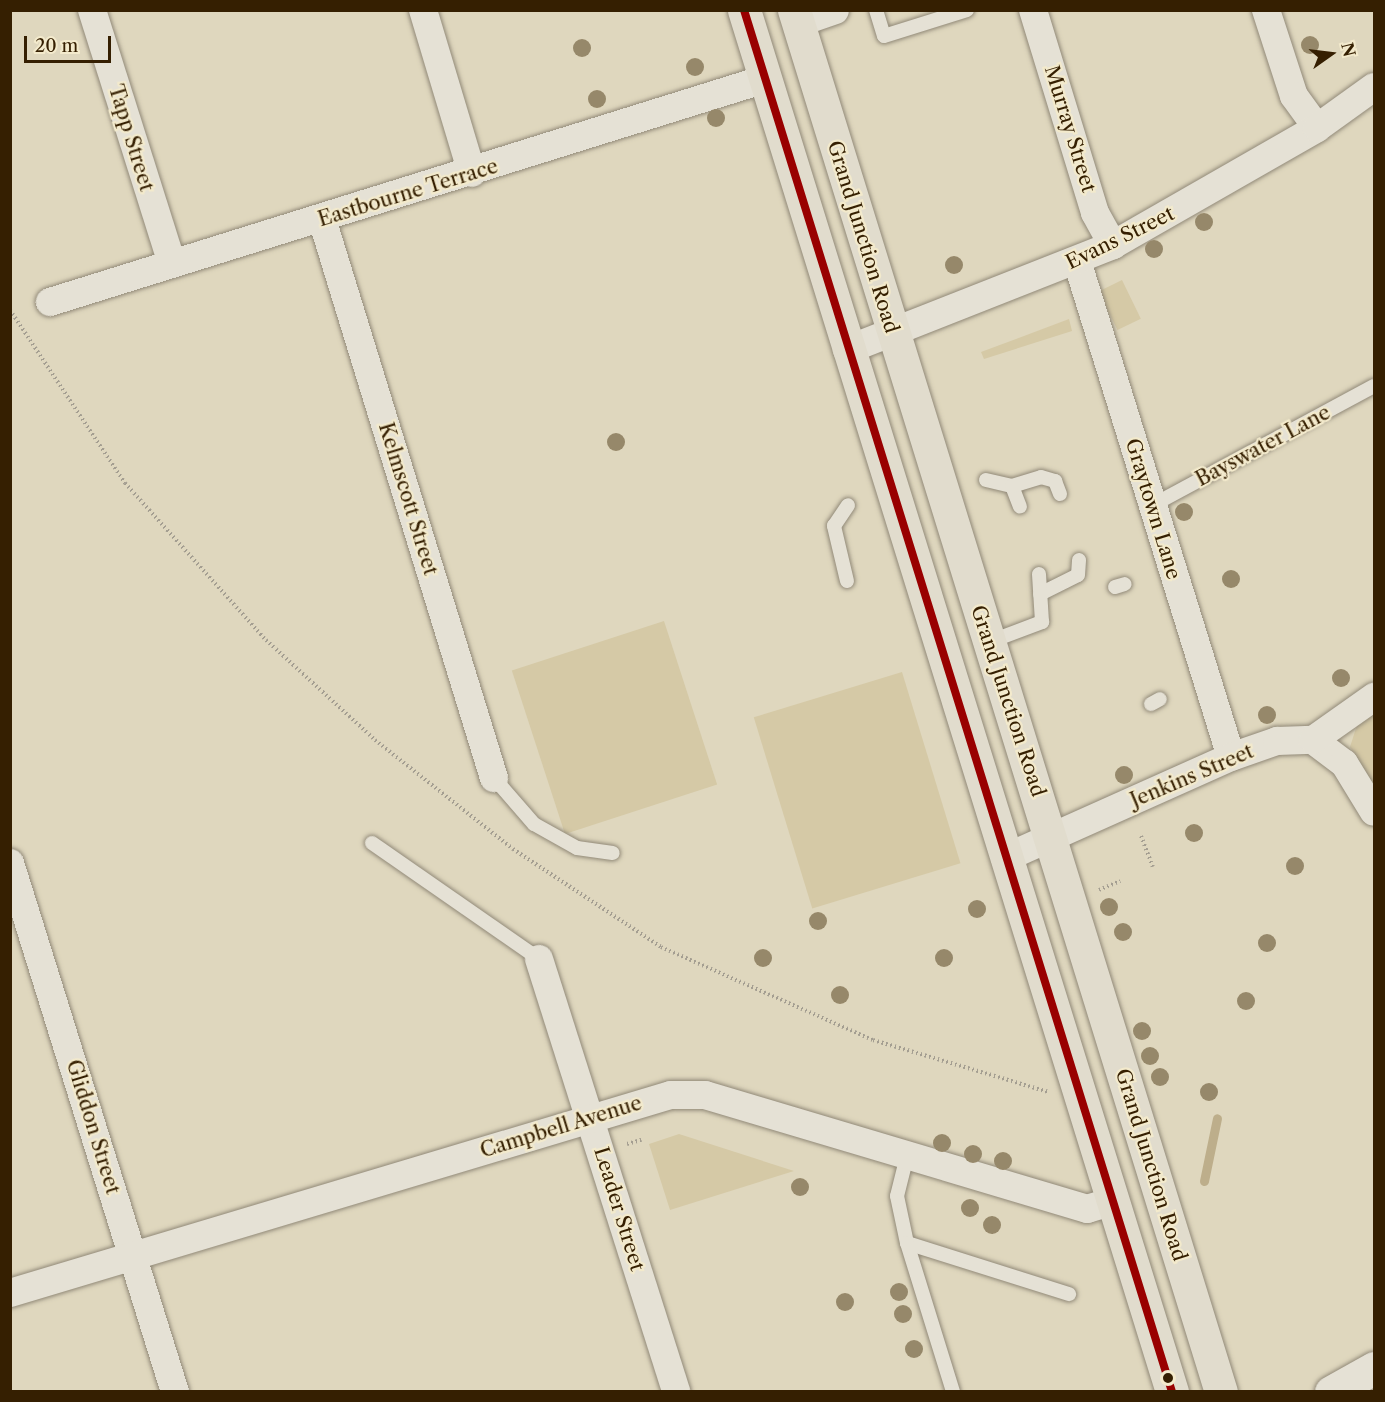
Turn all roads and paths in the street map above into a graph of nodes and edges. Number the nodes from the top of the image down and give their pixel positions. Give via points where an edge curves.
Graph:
1 (92, 10) edge
2 (423, 10) edge
3 (744, 10) edge
4 (835, 10) edge
5 (876, 10) edge
6 (967, 10) edge
7 (1033, 10) edge
8 (1266, 10) edge
9 (796, 17) edge
10 (765, 79) junction
11 (1374, 87) edge
12 (1317, 128) junction
13 (472, 174) junction
14 (322, 219) junction
15 (1113, 245) junction
16 (1077, 261) junction
17 (172, 264) junction
18 (50, 302) dead end
19 (892, 331) junction
20 (847, 350) junction
21 (1374, 386) edge
22 (986, 480) dead end
23 (1012, 486) junction
24 (1060, 494) dead end
25 (848, 505) dead end
26 (1151, 506) junction
27 (1020, 507) dead end
28 (1079, 560) dead end
29 (1039, 574) dead end
30 (846, 581) dead end
31 (1040, 594) junction
32 (989, 643) junction
33 (1374, 697) edge
34 (1313, 740) junction
35 (1231, 757) junction
36 (494, 778) joint
37 (1373, 810) edge
38 (1141, 836) dead end
39 (1051, 838) junction
40 (372, 843) dead end
41 (613, 853) dead end
42 (1005, 858) junction
43 (10, 863) edge
44 (1153, 867) dead end
45 (1120, 881) dead end
46 (1093, 892) dead end
47 (539, 959) joint
48 (590, 1118) junction
49 (907, 1156) junction
50 (1114, 1201) junction
51 (907, 1243) junction
52 (134, 1256) junction
53 (10, 1293) edge
54 (1069, 1294) dead end
55 (1374, 1368) edge
56 (1329, 1389) edge
57 (175, 1392) edge
58 (675, 1392) edge
59 (953, 1392) edge
60 (1173, 1392) edge
61 (1221, 1392) edge

1 - 17 street, Tapp Street
2 - 13 street
3 - 10 highway
4 - 9 street
5 - 6 lane via 884,36
7 - 15 street, Murray Street via 1095,213
8 - 12 street via 1294,96
9 - 19 highway, Grand Junction Road
10 - 13 street, Eastbourne Terrace
10 - 20 highway
11 - 12 street, Evans Street
12 - 15 street, Evans Street
13 - 14 street, Eastbourne Terrace
14 - 17 street, Eastbourne Terrace
14 - 36 street, Kelmscott Street
15 - 16 street, Evans Street
16 - 19 street, Evans Street
16 - 26 street, Graytown Lane
17 - 18 street, Eastbourne Terrace
19 - 20 street, Evans Street
19 - 32 highway, Grand Junction Road
20 - 42 highway
21 - 26 lane, Bayswater Lane
22 - 23 lane
23 - 24 lane via 1041,477 1055,481
23 - 27 lane
25 - 30 lane via 834,526
26 - 35 street, Graytown Lane
28 - 31 lane via 1078,575
29 - 31 lane
31 - 32 lane via 1042,622
32 - 39 highway, Grand Junction Road
33 - 34 street
34 - 35 street, Jenkins Street via 1277,741
34 - 37 street via 1344,763
35 - 39 street, Jenkins Street
36 - 41 lane via 534,824 577,848
38 - 44 path
39 - 42 street, Jenkins Street
39 - 61 highway, Grand Junction Road
40 - 47 lane
42 - 50 highway
43 - 52 street, Gliddon Street
45 - 46 path
47 - 48 street, Leader Street
48 - 49 street, Campbell Avenue via 671,1095 705,1095
48 - 52 street, Campbell Avenue
48 - 58 street, Leader Street
49 - 50 street, Campbell Avenue via 1087,1209
49 - 51 lane via 897,1196
50 - 60 highway
51 - 54 lane
51 - 59 lane
52 - 53 street, Campbell Avenue
52 - 57 street, Gliddon Street
55 - 56 street

